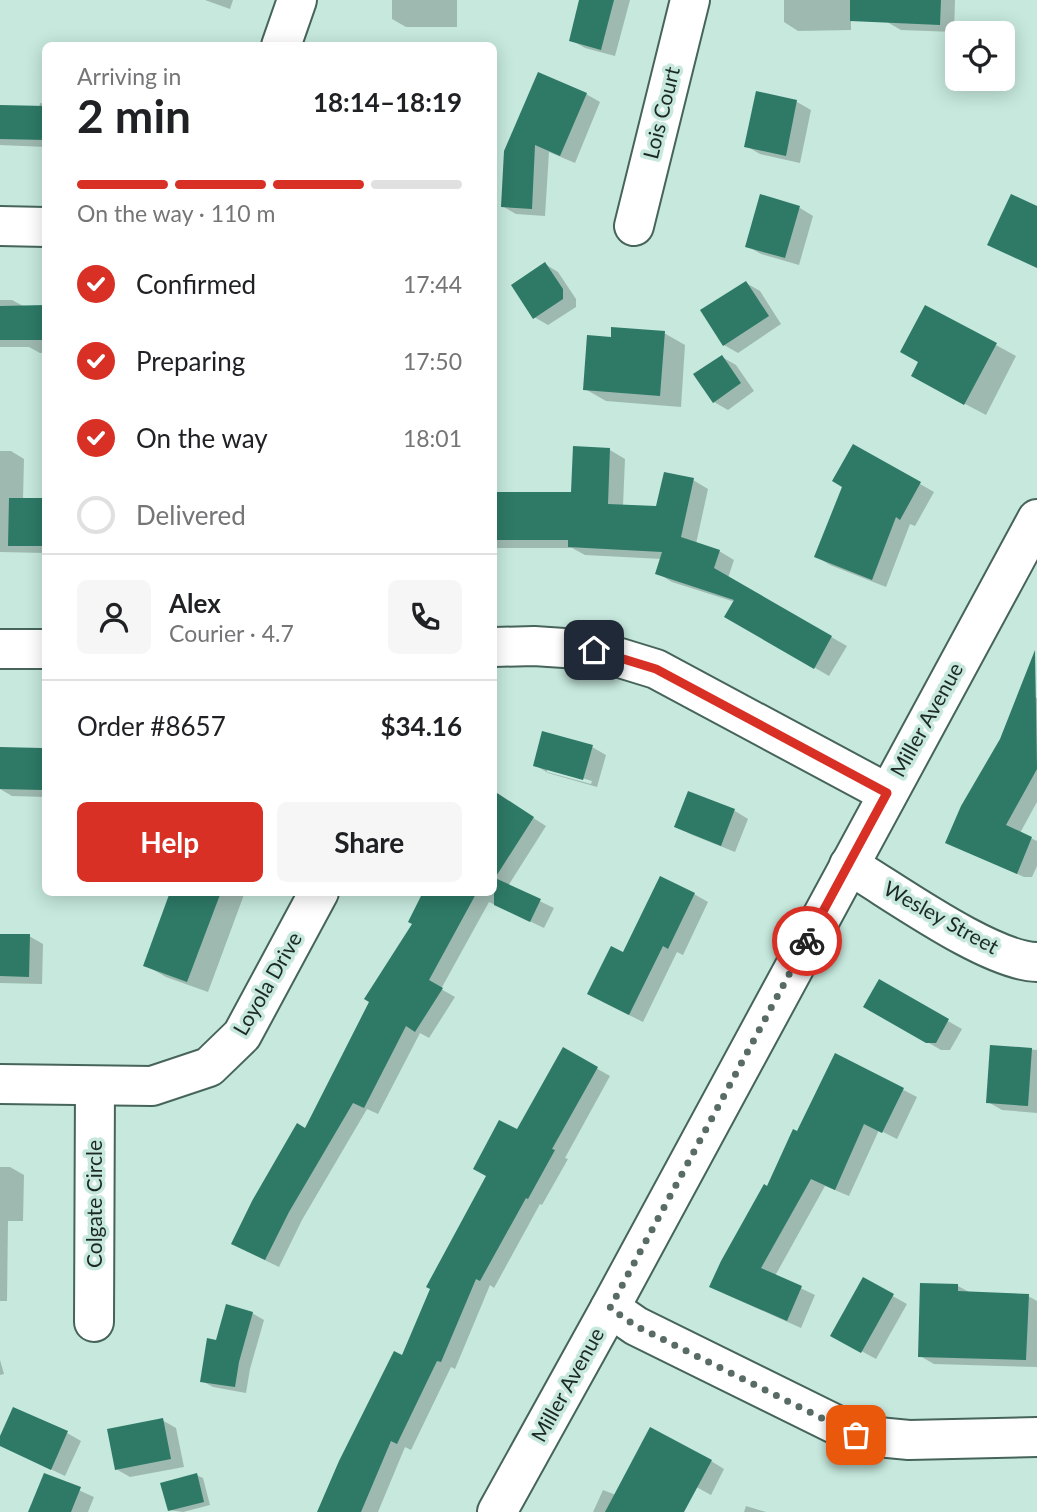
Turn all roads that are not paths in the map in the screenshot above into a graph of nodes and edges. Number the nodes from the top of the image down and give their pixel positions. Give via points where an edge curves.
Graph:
1 (297, 0) edge
2 (690, 0) edge
3 (282, 42) edge
4 (0, 226) edge
5 (634, 226) dead end
6 (42, 227) edge
7 (1037, 519) edge
8 (497, 648) edge
9 (0, 649) edge
10 (42, 649) edge
11 (887, 793) junction
12 (849, 864) junction
13 (317, 896) edge
14 (1037, 962) edge
15 (0, 1084) edge
16 (95, 1086) junction
17 (610, 1308) junction
18 (94, 1322) dead end
19 (1037, 1437) edge
20 (497, 1512) edge

1 - 3 street
2 - 5 street, Lois Court
4 - 6 street
7 - 11 street, Miller Avenue
8 - 11 street via 594,650 656,669
9 - 10 street
11 - 12 street, Miller Avenue
12 - 14 street, Wesley Street via 979,944 1023,962
12 - 17 street, Miller Avenue
13 - 16 street, Loyola Drive via 242,1035 209,1066 152,1086
15 - 16 street, Loyola Drive
16 - 18 street, Colgate Circle
17 - 19 street via 636,1326 856,1435 909,1440
17 - 20 street, Miller Avenue

